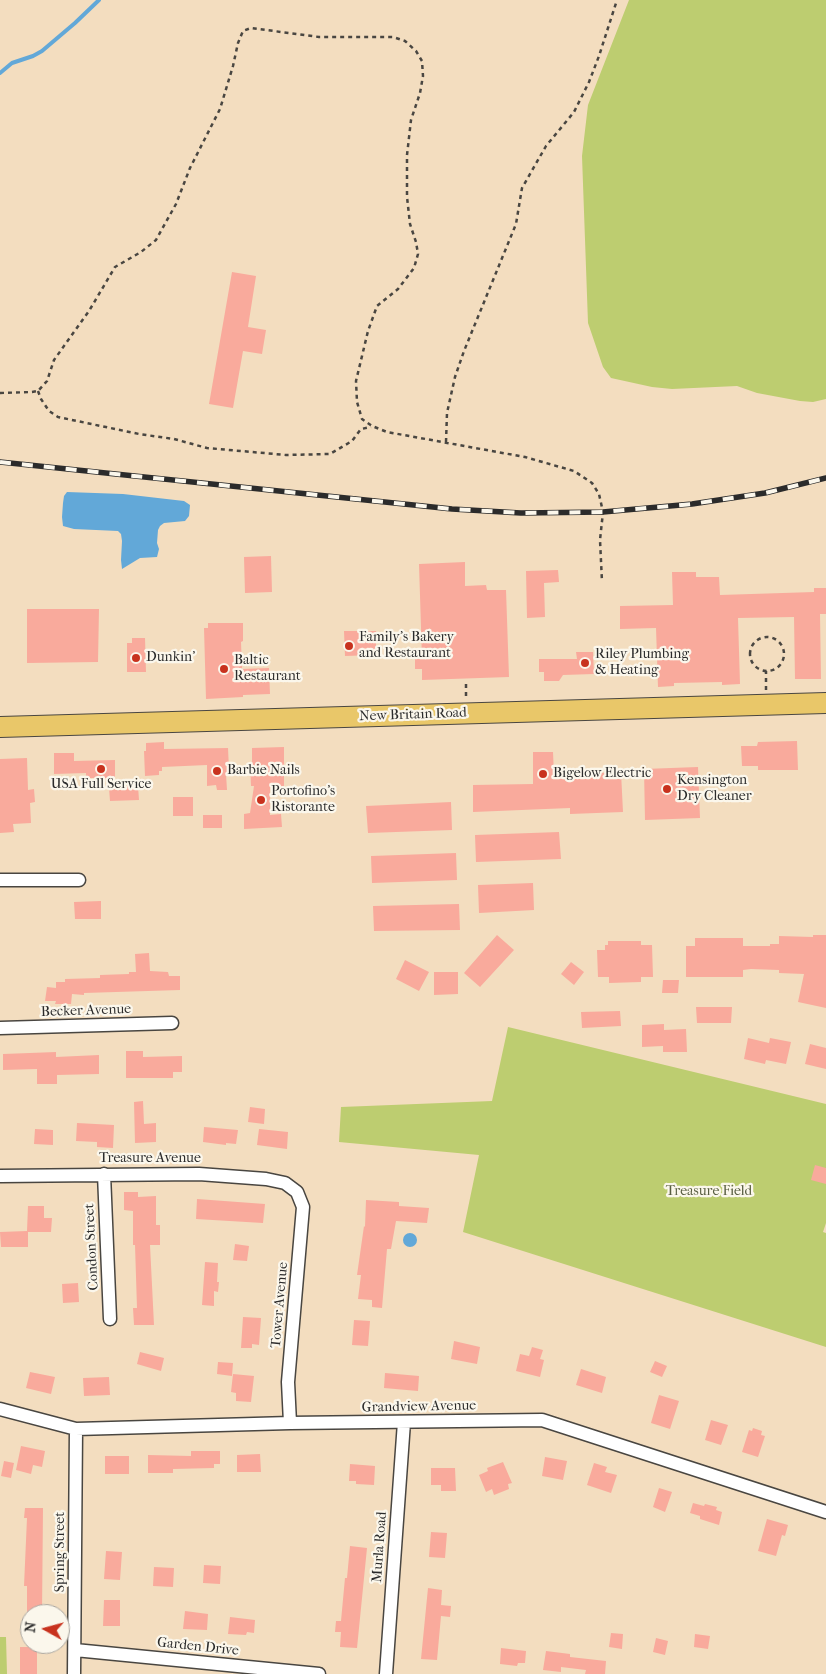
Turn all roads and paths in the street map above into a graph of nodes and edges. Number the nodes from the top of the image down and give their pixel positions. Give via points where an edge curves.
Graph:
1 (616, 0) edge
2 (38, 391) junction
3 (0, 393) edge
4 (372, 426) junction
5 (446, 442) junction
6 (602, 582) dead end
7 (766, 671) junction
8 (466, 684) dead end
9 (766, 692) dead end
10 (466, 699) dead end
11 (826, 703) edge
12 (0, 727) edge
13 (0, 880) edge
14 (79, 880) dead end
15 (172, 1023) dead end
16 (0, 1028) edge
17 (104, 1174) junction
18 (0, 1176) edge
19 (297, 1192) joint
20 (110, 1319) dead end
21 (0, 1409) edge
22 (404, 1422) junction
23 (290, 1423) junction
24 (76, 1429) junction
25 (826, 1512) edge
26 (75, 1650) junction
27 (74, 1674) edge
28 (319, 1674) edge
29 (386, 1674) edge

1 - 5 path via 590,82 574,112 546,146 522,188 516,224 455,377 447,413
2 - 3 path
2 - 4 path via 49,411 58,417 207,448 286,455 330,454 352,442 361,429
2 - 4 path via 47,381 54,360 115,267 156,240 164,227 220,109 243,31 251,28 319,37 393,37 404,41 422,61 423,76 411,120 407,155 407,197 418,254 414,268 398,289 377,306 368,331 356,380 362,419
4 - 5 path via 387,432
5 - 6 path via 525,457 574,471 592,483 599,494 603,512 600,540
7 - 7 path via 753,664 750,653 758,639 769,637 779,642 784,658 778,667
7 - 9 path
8 - 10 path
11 - 12 main road, New Britain Road
13 - 14 street
15 - 16 street, Becker Avenue
17 - 18 street, Treasure Avenue
17 - 19 street, Treasure Avenue via 199,1174 266,1179 285,1183
17 - 20 street, Condon Street
19 - 23 street, Tower Avenue via 303,1207 288,1382
21 - 24 street, Grandview Avenue
22 - 23 street, Grandview Avenue
22 - 25 street, Grandview Avenue via 542,1420
22 - 29 street, Murla Road
23 - 24 street, Grandview Avenue
24 - 26 street, Spring Street
26 - 27 street, Spring Street
26 - 28 street, Garden Drive

